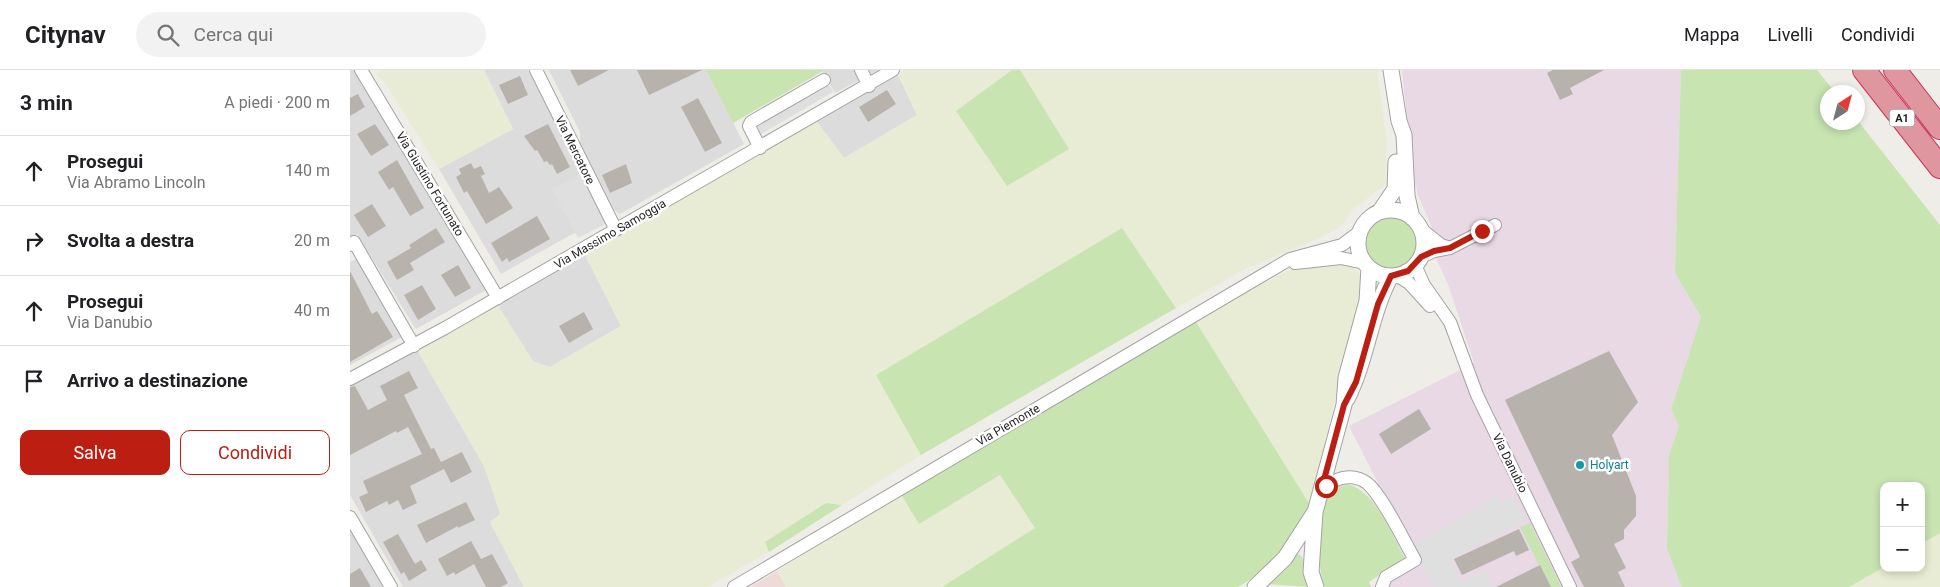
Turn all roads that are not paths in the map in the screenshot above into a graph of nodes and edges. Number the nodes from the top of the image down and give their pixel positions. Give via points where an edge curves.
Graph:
1 (361, 70) edge
2 (536, 70) edge
3 (861, 70) edge
4 (894, 70) edge
5 (1391, 70) edge
6 (1864, 70) edge
7 (1895, 70) edge
8 (824, 80) dead end
9 (869, 86) junction
10 (1399, 121) junction
11 (1940, 128) edge
12 (760, 148) junction
13 (1940, 167) edge
14 (1380, 211) junction
15 (1416, 223) junction
16 (1495, 225) dead end
17 (616, 230) junction
18 (1359, 232) junction
19 (350, 245) edge
20 (1450, 248) junction
21 (1418, 261) junction
22 (1282, 265) junction
23 (1366, 265) junction
24 (1393, 276) junction
25 (498, 298) junction
26 (1456, 336) junction
27 (414, 346) junction
28 (350, 379) edge
29 (1344, 405) junction
30 (1321, 491) junction
31 (1315, 512) junction
32 (350, 518) edge
33 (390, 587) edge
34 (734, 587) edge
35 (1255, 587) edge
36 (1316, 587) edge
37 (1382, 587) edge
38 (1570, 587) edge

1 - 25 street, Via Giustino Fortunato
2 - 17 street, Via Mercatore
3 - 9 street
4 - 9 street, Via Massimo Samoggia
5 - 10 street
6 - 13 highway, A1
7 - 11 highway, A1
8 - 12 street via 750,122
9 - 12 street, Via Massimo Samoggia
10 - 14 street via 1395,189
10 - 15 street via 1404,135 1407,201
12 - 17 street, Via Massimo Samoggia
14 - 15 street via 1400,211
14 - 18 street via 1371,216
15 - 20 street
15 - 21 street via 1424,248
16 - 20 street
17 - 25 street, Via Massimo Samoggia
18 - 22 street, Via Piemonte via 1342,245 1302,254
18 - 23 street via 1357,244
19 - 27 street via 354,242
20 - 21 street via 1434,251
21 - 24 street via 1408,271
21 - 26 street, Via Danubio via 1424,285
22 - 23 street, Via Piemonte via 1341,258
22 - 34 street, Via Piemonte
23 - 24 street via 1380,274
23 - 29 street via 1367,301 1346,378
24 - 26 street, Via Danubio via 1409,283
24 - 29 street via 1378,304 1356,382
25 - 27 street, Via Massimo Samoggia
26 - 38 street, Via Danubio via 1477,395
27 - 28 street, Via Massimo Samoggia
29 - 30 street
30 - 31 street
30 - 37 street via 1346,477 1361,480 1373,490 1415,560 1386,577
31 - 35 street via 1285,558
31 - 36 street via 1311,572
32 - 33 street

